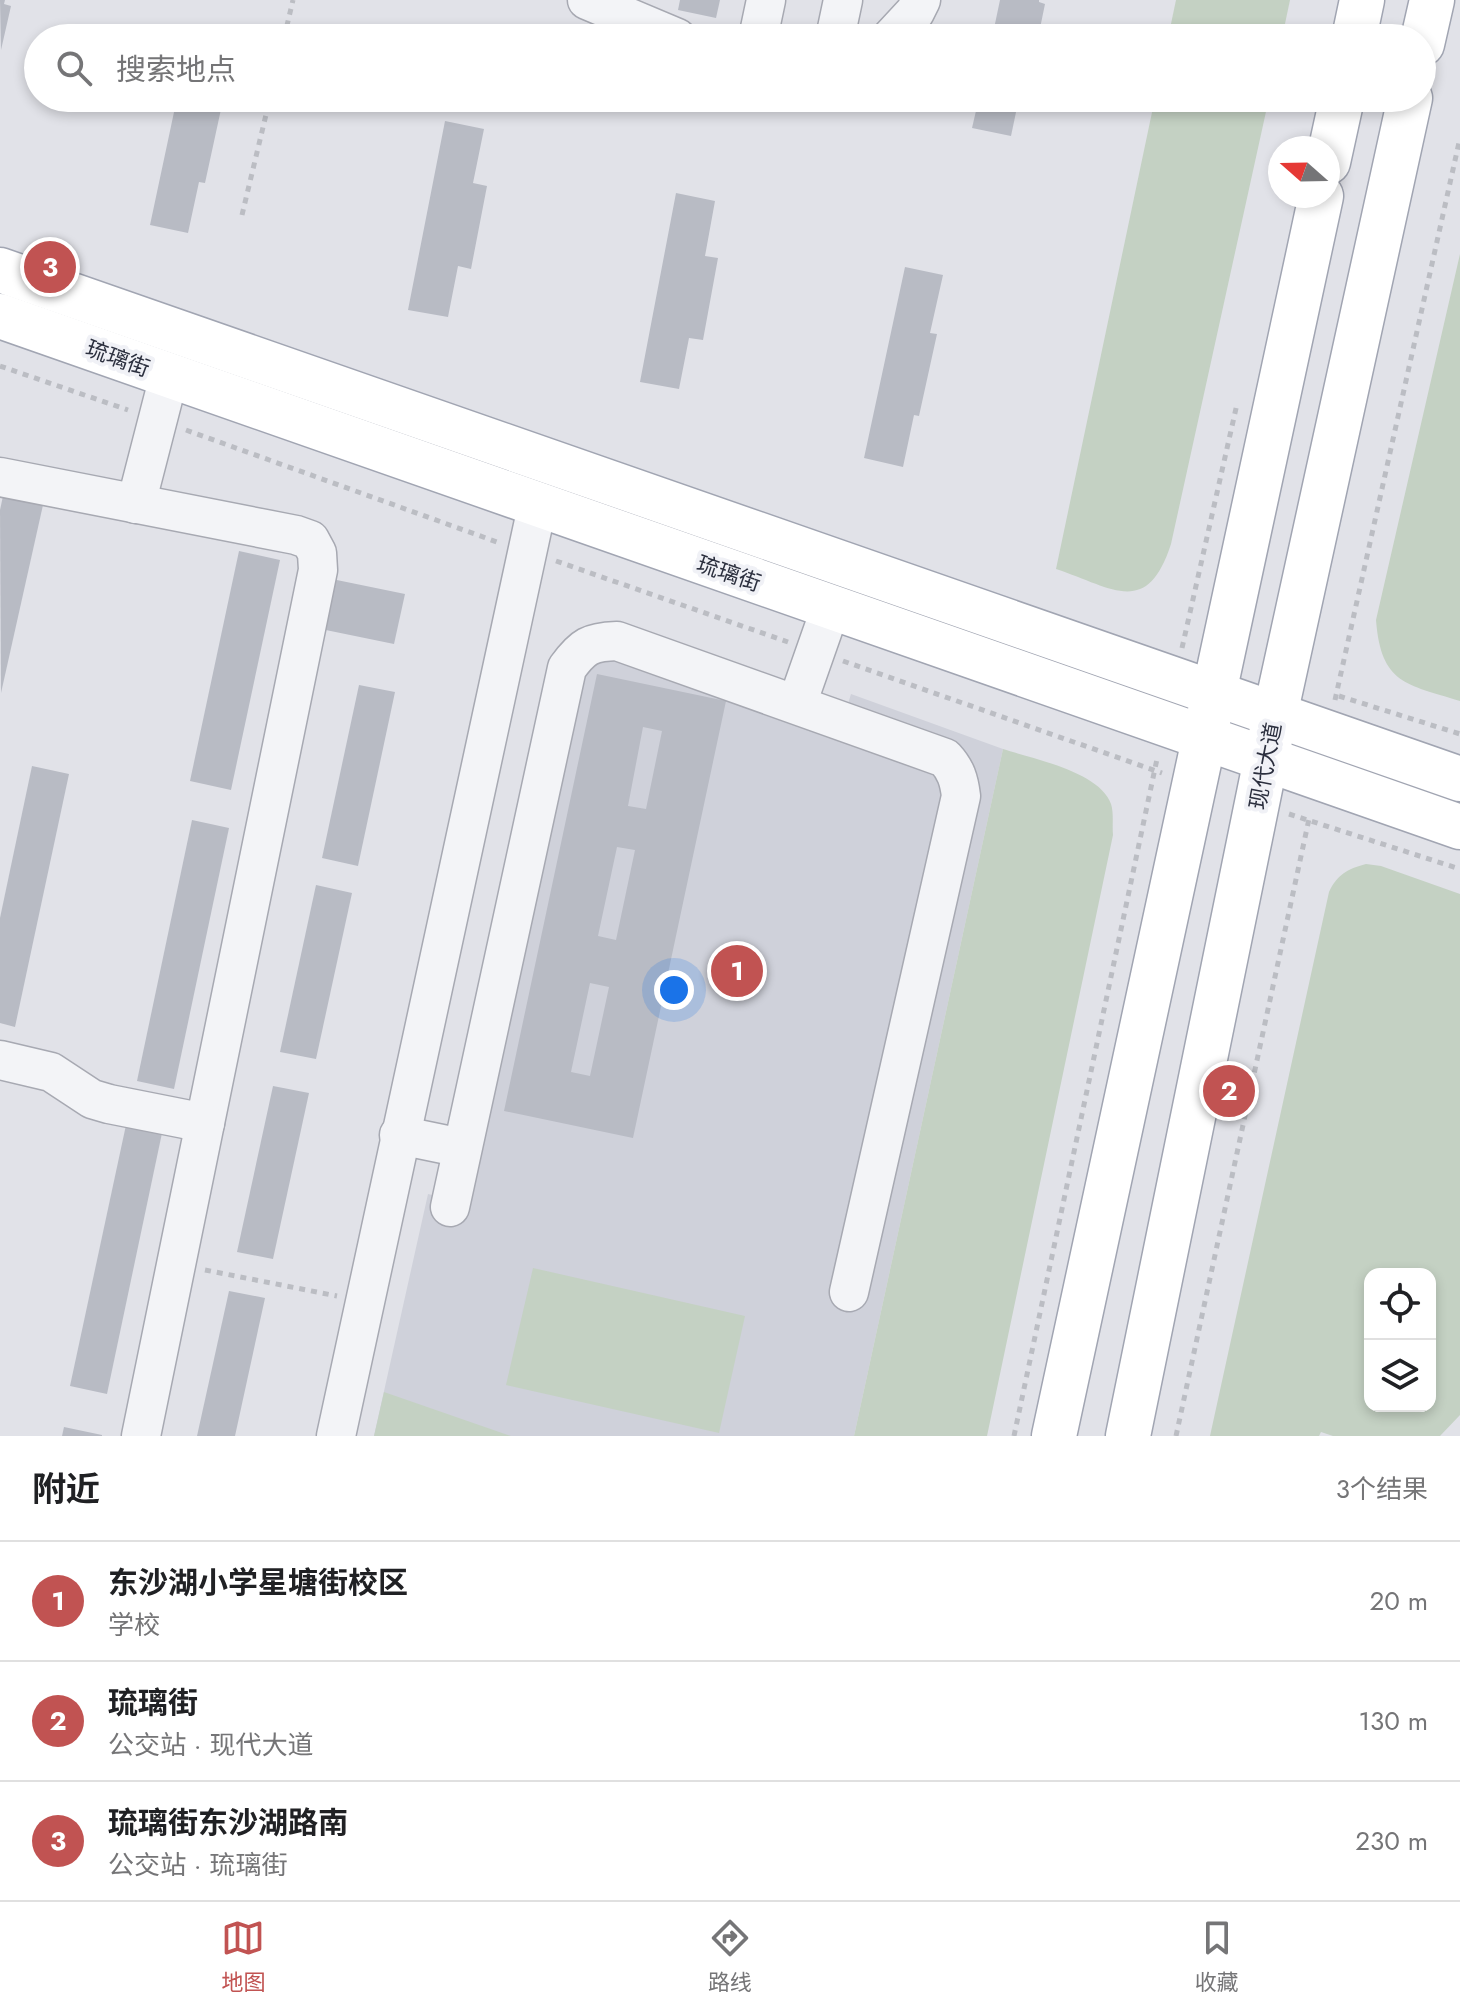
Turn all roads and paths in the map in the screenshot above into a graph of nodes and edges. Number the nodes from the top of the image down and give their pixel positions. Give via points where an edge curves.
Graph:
1 (293, 0) edge
2 (587, 0) edge
3 (766, 0) edge
4 (843, 0) edge
5 (921, 0) edge
6 (1362, 0) edge
7 (1432, 0) edge
8 (287, 24) edge
9 (644, 24) edge
10 (761, 24) edge
11 (838, 24) edge
12 (904, 24) edge
13 (1357, 24) edge
14 (1427, 24) edge
15 (267, 112) edge
16 (1339, 112) edge
17 (1407, 112) edge
18 (1334, 136) edge
19 (1318, 208) edge
20 (242, 215) dead end
21 (0, 270) edge
22 (0, 316) edge
23 (0, 366) edge
24 (169, 376) junction
25 (1239, 394) dead end
26 (158, 420) junction
27 (0, 477) edge
28 (136, 504) junction
29 (537, 507) junction
30 (526, 551) junction
31 (831, 607) junction
32 (816, 651) junction
33 (1194, 687) junction
34 (797, 704) junction
35 (1275, 715) junction
36 (1184, 731) junction
37 (1266, 762) junction
38 (1174, 777) junction
39 (1460, 779) edge
40 (1258, 804) junction
41 (1460, 827) edge
42 (1460, 869) edge
43 (0, 1060) edge
44 (205, 1123) junction
45 (399, 1135) junction
46 (462, 1148) junction
47 (450, 1207) dead end
48 (176, 1264) junction
49 (849, 1292) dead end
50 (346, 1298) dead end
51 (141, 1436) edge
52 (336, 1436) edge
53 (1014, 1436) edge
54 (1054, 1436) edge
55 (1128, 1436) edge

1 - 8 path
2 - 9 street
3 - 10 street
4 - 11 street
5 - 12 street
6 - 13 main road
7 - 14 main road
15 - 20 path
16 - 18 main road
17 - 35 main road, 现代大道
19 - 33 main road
21 - 33 main road, 琉璃街
22 - 24 main road, 琉璃街
23 - 26 path
24 - 26 street
24 - 29 main road, 琉璃街
25 - 33 path
26 - 28 street
26 - 30 path
27 - 28 street
28 - 44 street via 296,535 310,540 317,553 318,570
29 - 30 street
29 - 31 main road, 琉璃街
30 - 32 path
30 - 45 street
31 - 32 street
31 - 36 main road, 琉璃街
32 - 34 street
32 - 38 path
33 - 35 main road, 琉璃街
33 - 36 main road
34 - 46 street via 617,641 595,642 578,653 567,668
34 - 49 street via 945,758 954,769 961,796
35 - 37 main road, 现代大道
35 - 39 main road, 琉璃街
36 - 37 main road, 琉璃街
36 - 38 main road
36 - 38 path
37 - 40 main road, 现代大道
37 - 41 main road, 琉璃街
38 - 53 path
38 - 54 main road
40 - 42 path
40 - 55 main road, 现代大道
43 - 44 street via 51,1072 92,1099
44 - 48 street
45 - 46 street
45 - 52 street
46 - 47 street
48 - 50 path
48 - 51 street

